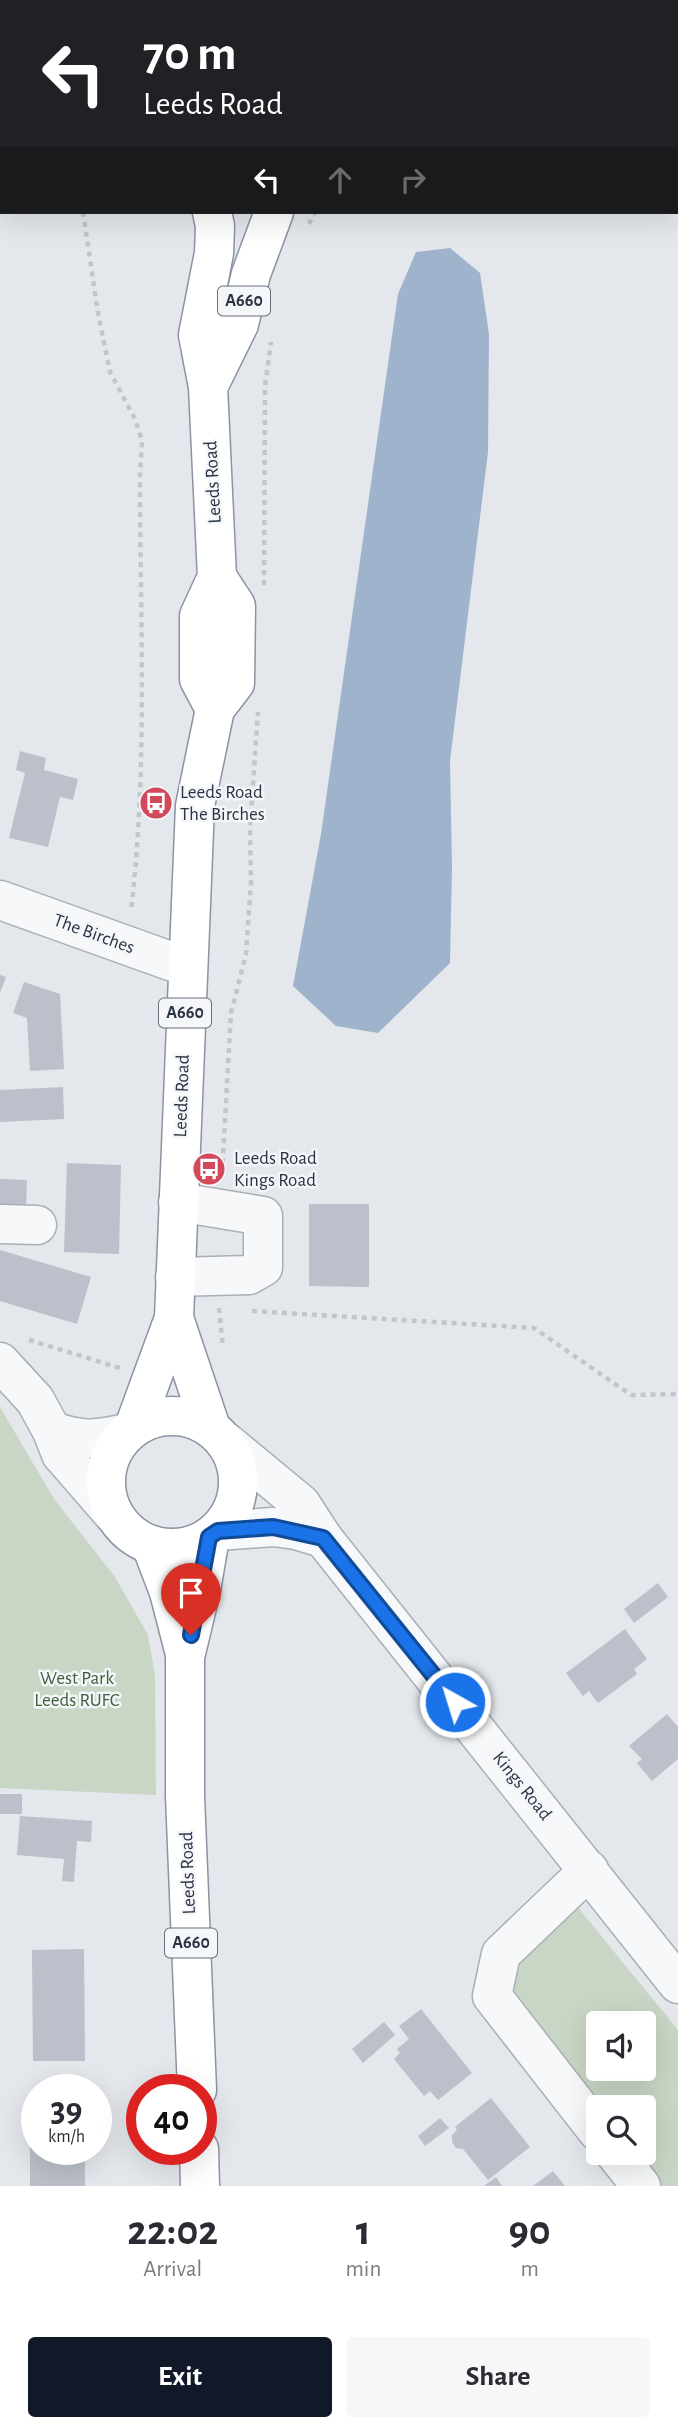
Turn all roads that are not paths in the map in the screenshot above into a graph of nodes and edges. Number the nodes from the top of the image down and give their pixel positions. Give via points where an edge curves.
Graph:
1 (212, 214) edge
2 (290, 221) edge
3 (208, 387) junction
4 (0, 900) edge
5 (187, 967) junction
6 (178, 1202) junction
7 (174, 1301) junction
8 (13, 1351) edge
9 (130, 1430) junction
10 (52, 1431) junction
11 (218, 1435) junction
12 (113, 1514) junction
13 (214, 1534) junction
14 (323, 1538) junction
15 (151, 1545) junction
16 (186, 1657) junction
17 (589, 1870) junction
18 (678, 1984) edge
19 (196, 2074) edge
20 (586, 2117) edge
21 (200, 2165) edge
22 (624, 2165) edge
23 (201, 2186) edge
24 (641, 2186) edge

1 - 3 highway, Leeds Road / A660 via 214,253 198,335
2 - 3 highway, Leeds Road / A660 via 251,274 239,324
3 - 5 highway, Leeds Road / A660 via 217,577 236,606 235,683 215,709 195,806
4 - 5 street, The Birches
5 - 6 highway, Leeds Road / A660
6 - 7 highway, Leeds Road / A660
6 - 7 street via 263,1216 263,1267 218,1293
7 - 9 highway, Leeds Road / A660
7 - 11 highway, Leeds Road / A660
8 - 10 street
9 - 10 street via 95,1440
9 - 11 highway via 153,1418 173,1415 192,1419
9 - 12 highway via 113,1451 106,1471 106,1493
10 - 12 street via 61,1454
11 - 13 highway via 234,1459 239,1478 230,1516
11 - 14 street, Kings Road via 301,1504
12 - 15 highway via 136,1538
13 - 14 street via 273,1527
13 - 15 highway via 191,1546
13 - 16 highway, Leeds Road / A660
14 - 17 street, Kings Road
15 - 16 highway, Leeds Road / A660
16 - 19 highway, Leeds Road / A660 via 185,1796
17 - 18 street, Kings Road
17 - 20 street via 501,1954 492,1996
21 - 23 highway
22 - 24 street

